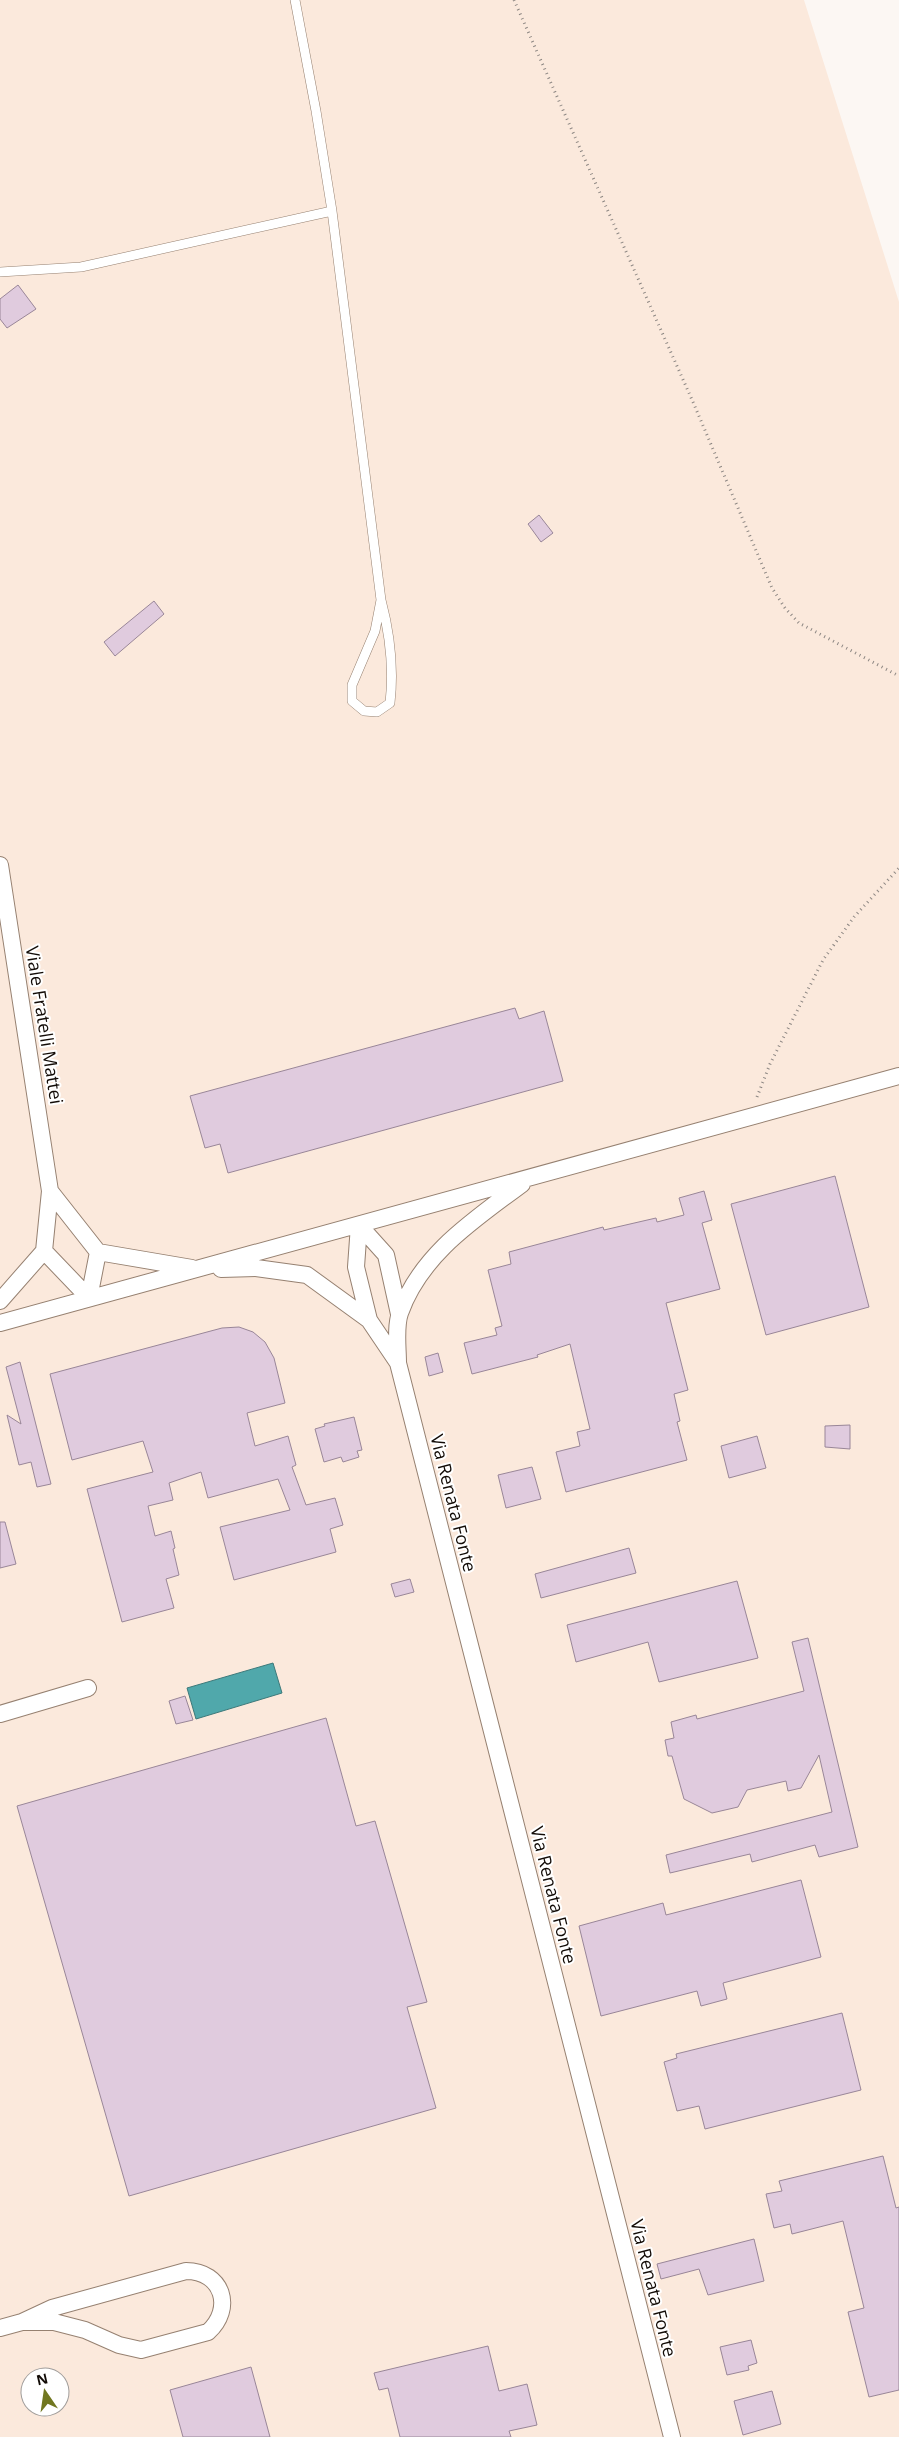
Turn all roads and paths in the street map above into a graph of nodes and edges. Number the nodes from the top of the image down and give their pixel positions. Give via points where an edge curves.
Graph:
1 (294, 0) edge
2 (514, 0) edge
3 (332, 211) junction
4 (0, 272) edge
5 (380, 600) junction
6 (899, 676) edge
7 (0, 865) edge
8 (899, 868) edge
9 (899, 1076) edge
10 (750, 1117) junction
11 (529, 1178) junction
12 (50, 1191) junction
13 (359, 1225) junction
14 (44, 1251) junction
15 (98, 1252) junction
16 (197, 1269) junction
17 (89, 1298) junction
18 (0, 1301) edge
19 (400, 1314) junction
20 (369, 1320) junction
21 (0, 1322) edge
22 (398, 1363) junction
23 (88, 1688) dead end
24 (0, 1714) edge
25 (22, 2322) junction
26 (0, 2328) edge
27 (672, 2437) edge

1 - 3 lane
2 - 6 path via 772,588 799,623
3 - 4 lane via 81,267
3 - 5 lane
5 - 5 lane via 375,631 352,684 352,701 364,711 377,712 390,703 389,632
7 - 12 street, Viale Fratelli Mattei
8 - 10 path via 854,917 823,960 770,1064
9 - 10 street
10 - 11 street
11 - 13 street
11 - 19 street, Via Renata Fonte via 454,1234 423,1268
12 - 14 street, Viale Fratelli Mattei
12 - 15 street, Viale Fratelli Mattei
13 - 16 street
13 - 19 street, Via Renata Fonte via 386,1255
13 - 20 street, Via Renata Fonte via 356,1267
14 - 17 street
14 - 18 street
15 - 16 street
15 - 17 street
16 - 17 street
16 - 20 street, Via Renata Fonte via 256,1268 307,1276
17 - 21 street
19 - 22 street, Via Renata Fonte
20 - 22 street, Via Renata Fonte
22 - 27 street, Via Renata Fonte
23 - 24 street
25 - 25 street via 54,2322 141,2350 208,2332 218,2321 222,2306 218,2287 212,2279 205,2274 186,2271 52,2308
25 - 26 street

